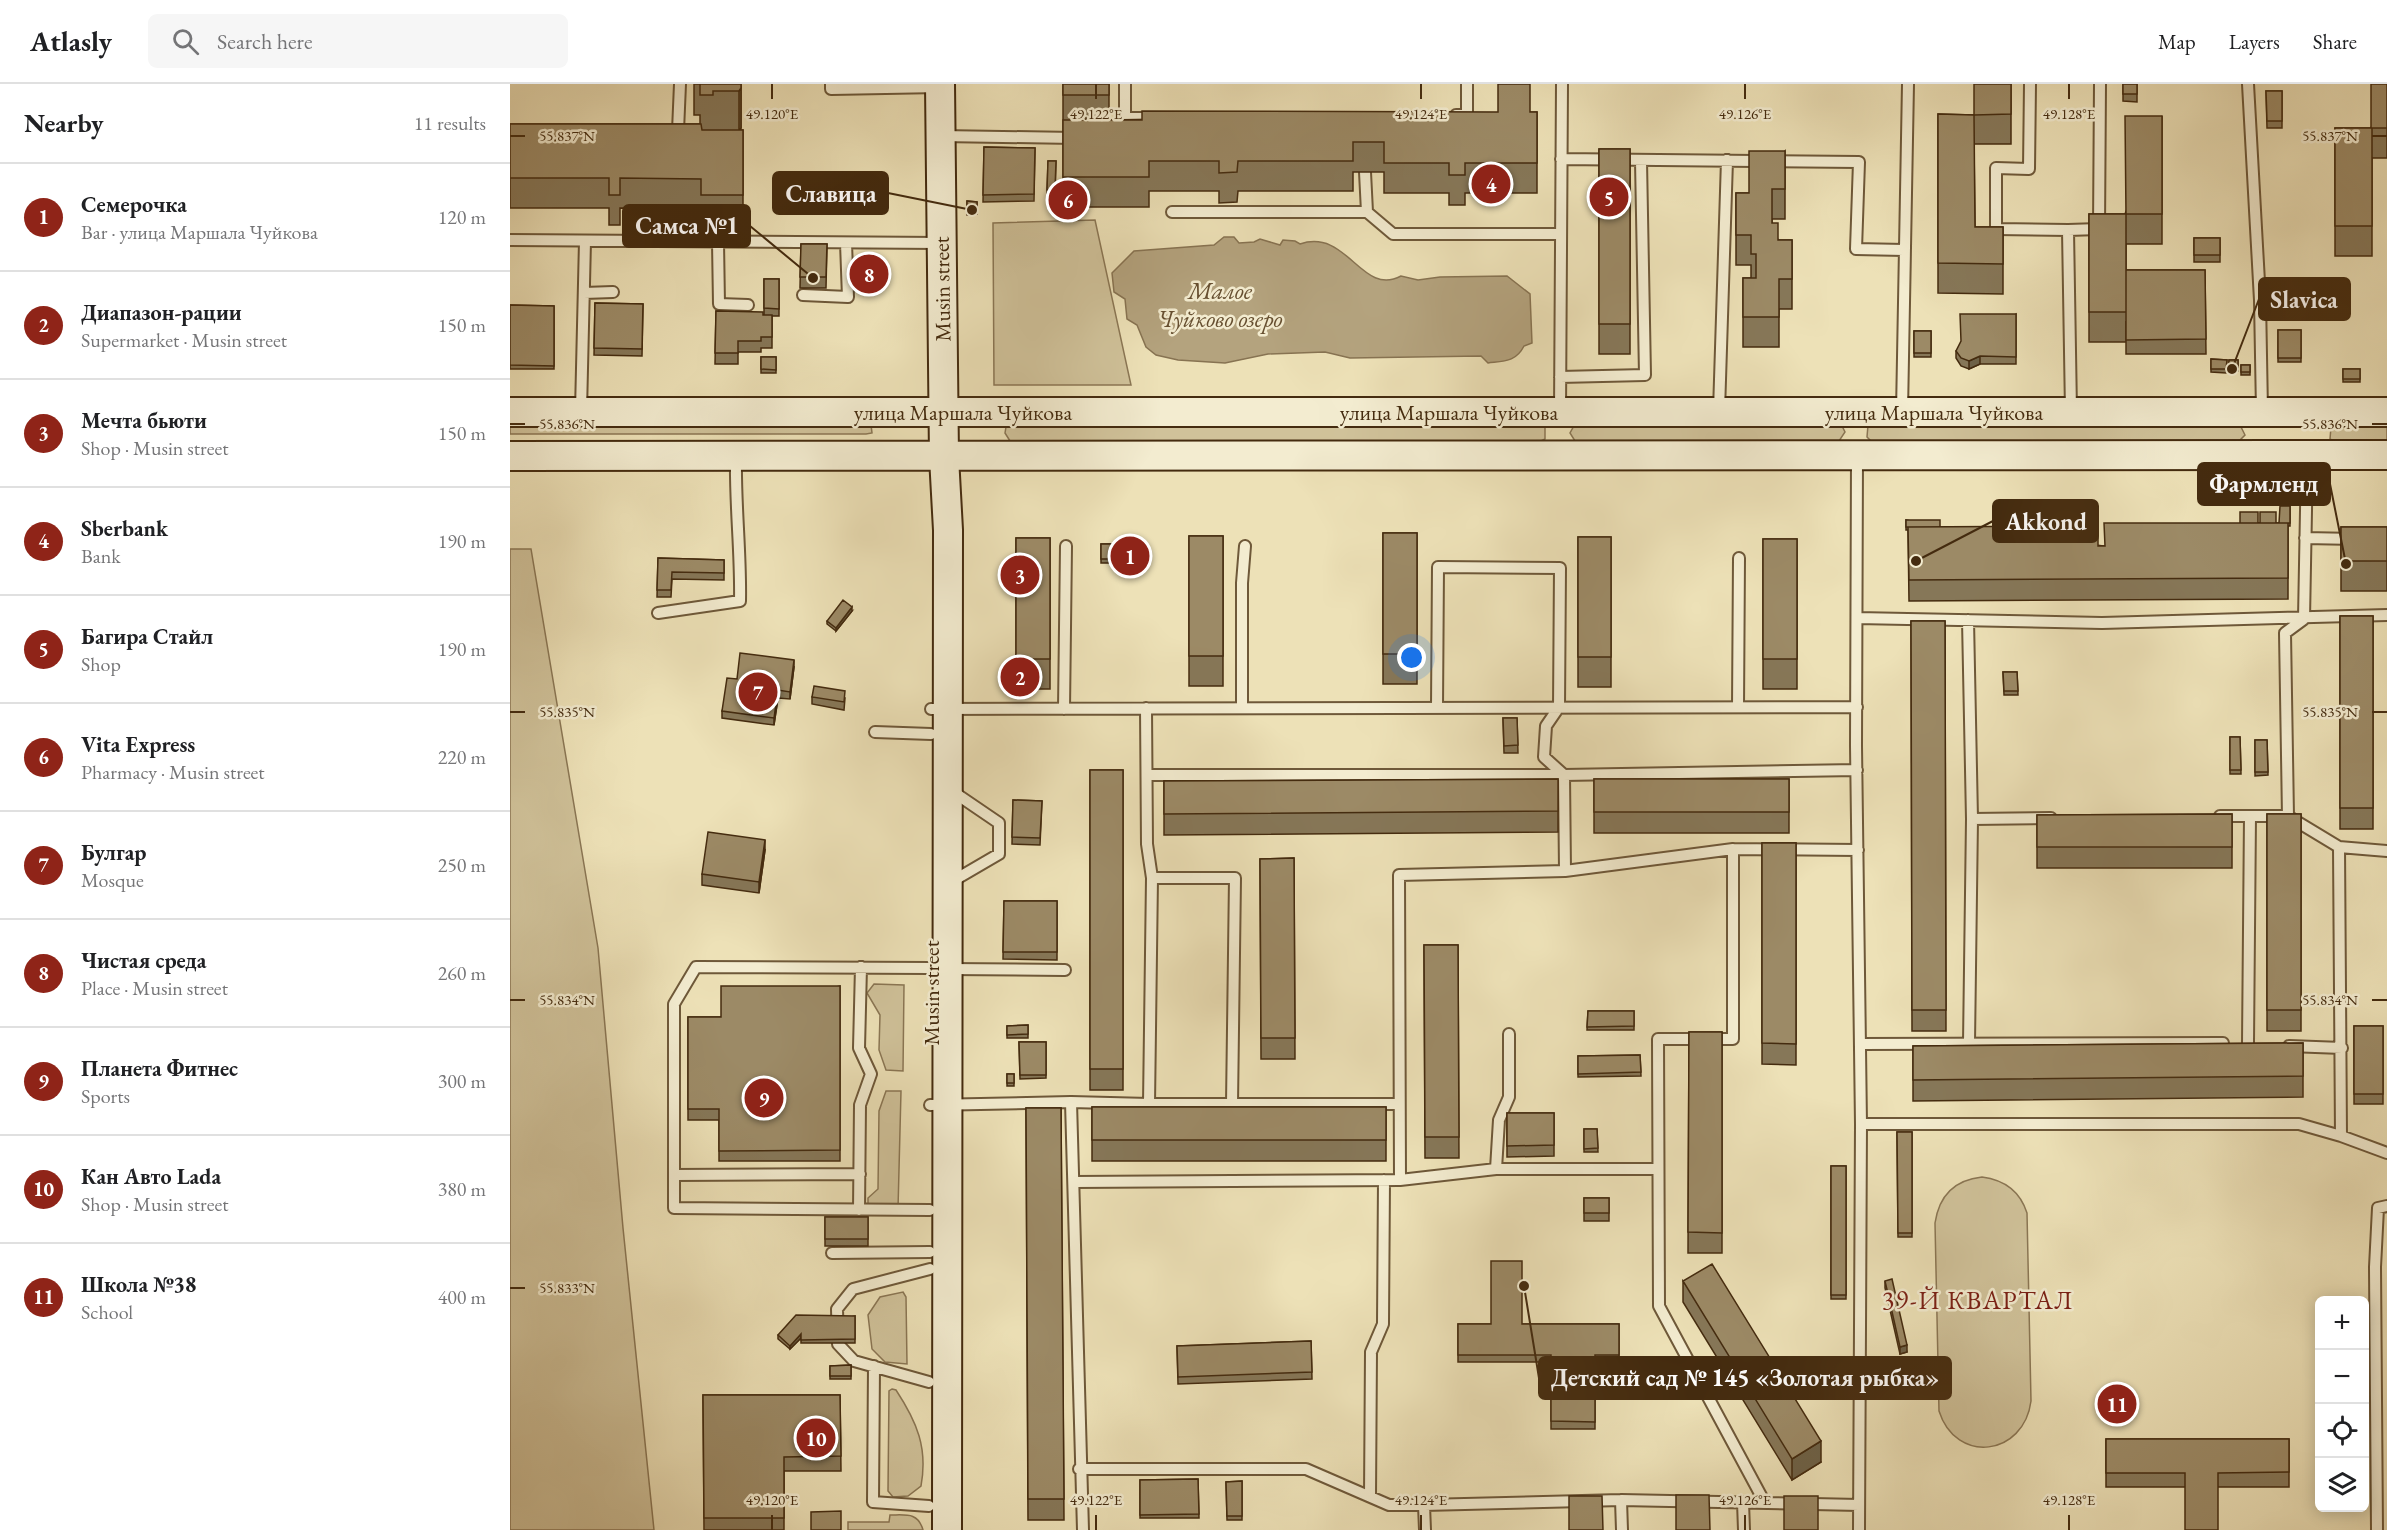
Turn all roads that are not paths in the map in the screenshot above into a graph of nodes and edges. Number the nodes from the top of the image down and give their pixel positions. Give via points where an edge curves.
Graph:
1 (680, 84) edge
2 (831, 84) edge
3 (1125, 84) edge
4 (1467, 84) edge
5 (1562, 84) edge
6 (1908, 84) edge
7 (2030, 84) edge
8 (2100, 84) edge
9 (2248, 84) edge
10 (940, 86) edge
11 (1444, 116) edge
12 (1173, 118) edge
13 (656, 131) edge
14 (940, 136) junction
15 (1083, 139) edge
16 (1562, 159) junction
17 (1726, 160) junction
18 (1641, 161) junction
19 (1365, 172) edge
20 (1172, 212) dead end
21 (1367, 212) junction
22 (2068, 230) junction
23 (1561, 234) junction
24 (510, 240) edge
25 (585, 241) junction
26 (718, 242) junction
27 (846, 243) junction
28 (941, 243) junction
29 (1904, 250) junction
30 (613, 292) dead end
31 (584, 293) junction
32 (803, 296) dead end
33 (2289, 299) dead end
34 (2260, 300) junction
35 (748, 305) dead end
36 (1560, 377) junction
37 (2071, 411) junction
38 (2262, 411) junction
39 (510, 412) edge
40 (581, 412) junction
41 (943, 412) junction
42 (1007, 412) junction
43 (1560, 412) junction
44 (1857, 412) junction
45 (1902, 412) junction
46 (2306, 412) junction
47 (2387, 412) edge
48 (1719, 413) junction
49 (1857, 455) junction
50 (2387, 455) edge
51 (510, 456) edge
52 (736, 456) junction
53 (1559, 456) junction
54 (2261, 456) junction
55 (2307, 456) junction
56 (944, 457) junction
57 (1001, 457) junction
58 (2305, 538) junction
59 (2364, 539) edge
60 (1066, 546) dead end
61 (1245, 546) dead end
62 (1739, 558) dead end
63 (658, 613) dead end
64 (2387, 615) edge
65 (1857, 618) junction
66 (2304, 619) junction
67 (1968, 620) junction
68 (1437, 707) junction
69 (1559, 707) junction
70 (1738, 707) junction
71 (1857, 707) junction
72 (1146, 708) junction
73 (1242, 708) junction
74 (1064, 709) junction
75 (937, 718) junction
76 (875, 732) dead end
77 (1857, 770) junction
78 (1147, 775) junction
79 (1564, 775) junction
80 (949, 789) junction
81 (2203, 816) edge
82 (2250, 816) junction
83 (2288, 816) junction
84 (2064, 818) edge
85 (1972, 819) junction
86 (2339, 847) junction
87 (1733, 849) junction
88 (1858, 850) junction
89 (2387, 851) edge
90 (1565, 871) junction
91 (1152, 878) junction
92 (948, 883) junction
93 (861, 967) junction
94 (940, 968) junction
95 (1065, 970) dead end
96 (1509, 1034) dead end
97 (1969, 1043) junction
98 (1860, 1044) junction
99 (2248, 1044) junction
100 (2342, 1048) junction
101 (1071, 1102) junction
102 (1149, 1104) junction
103 (1232, 1104) junction
104 (1398, 1104) junction
105 (939, 1105) junction
106 (1861, 1124) junction
107 (2341, 1136) junction
108 (2387, 1153) edge
109 (1496, 1169) junction
110 (1658, 1169) junction
111 (674, 1174) junction
112 (860, 1174) junction
113 (1384, 1180) junction
114 (1400, 1180) junction
115 (1074, 1182) junction
116 (2387, 1206) edge
117 (859, 1210) junction
118 (930, 1210) junction
119 (832, 1253) dead end
120 (930, 1261) junction
121 (874, 1366) junction
122 (929, 1382) junction
123 (1079, 1469) junction
124 (1370, 1496) junction
125 (2382, 1498) edge
126 (1622, 1500) junction
127 (1743, 1502) junction
128 (1765, 1503) junction
129 (1425, 1505) junction
130 (1859, 1505) junction
131 (929, 1518) edge
132 (947, 1530) edge
133 (1083, 1530) edge
134 (1425, 1530) edge
135 (1622, 1530) edge
136 (1744, 1530) edge
137 (1859, 1530) edge
138 (2377, 1530) edge

1 - 13 lane via 678,131
2 - 10 lane via 831,89
3 - 12 lane via 1125,124
4 - 11 lane via 1467,115
5 - 16 lane
6 - 29 lane
7 - 22 lane via 2029,169 1996,168 1996,230
8 - 22 lane via 2099,229
9 - 34 lane
10 - 14 main road, Musin street
14 - 15 lane
14 - 28 main road, Musin street
16 - 18 lane
16 - 23 lane
17 - 18 lane
17 - 29 lane via 1859,162 1856,249
17 - 48 lane
18 - 36 lane via 1645,375
19 - 21 lane
20 - 21 lane
21 - 23 lane via 1393,234
22 - 37 lane
23 - 36 lane
24 - 25 lane
25 - 26 lane
25 - 31 lane
26 - 27 lane
26 - 35 lane via 719,304
27 - 28 lane
27 - 32 lane via 848,297
28 - 41 main road, Musin street
29 - 45 lane
30 - 31 lane
31 - 40 lane
33 - 34 lane
34 - 38 lane
36 - 43 lane
37 - 38 main road, улица Маршала Чуйкова
37 - 45 main road, улица Маршала Чуйкова
38 - 46 main road, улица Маршала Чуйкова
38 - 54 main road
39 - 40 main road, улица Маршала Чуйкова
40 - 41 main road, улица Маршала Чуйкова
41 - 42 main road, улица Маршала Чуйкова
41 - 56 main road, Musin street
42 - 43 main road, улица Маршала Чуйкова
42 - 57 main road via 996,430
43 - 48 main road, улица Маршала Чуйкова
43 - 53 main road
44 - 45 main road, улица Маршала Чуйкова
44 - 48 main road, улица Маршала Чуйкова
44 - 49 main road
46 - 47 main road, улица Маршала Чуйкова
46 - 55 main road
49 - 53 main road, улица Маршала Чуйкова
49 - 54 main road, улица Маршала Чуйкова
49 - 65 lane
50 - 55 main road, улица Маршала Чуйкова
51 - 52 main road, улица Маршала Чуйкова
52 - 56 main road, улица Маршала Чуйкова
52 - 63 lane via 740,601
53 - 57 main road, улица Маршала Чуйкова
54 - 55 main road, улица Маршала Чуйкова
55 - 58 lane
56 - 57 main road, улица Маршала Чуйкова
56 - 75 main road, Musin street via 931,531
58 - 59 lane
58 - 66 lane
60 - 74 lane
61 - 73 lane
62 - 70 lane
64 - 66 lane
65 - 67 lane
65 - 71 lane
66 - 67 lane via 2102,623
66 - 83 lane via 2285,633
67 - 85 lane
68 - 69 lane
68 - 69 lane via 1438,567 1560,568
68 - 73 lane
69 - 70 lane
69 - 79 lane via 1546,726 1544,757
70 - 71 lane
71 - 77 lane
72 - 73 lane
72 - 74 lane
72 - 78 lane
74 - 75 lane
75 - 76 lane
75 - 80 main road, Musin street
75 - 94 main road, Musin street
77 - 79 lane
77 - 88 lane
78 - 79 lane
78 - 91 lane via 1147,844
79 - 90 lane
80 - 92 main road, Musin street
80 - 92 lane via 999,823 999,854
81 - 82 lane
82 - 83 lane
82 - 99 lane
83 - 86 lane
84 - 85 lane
85 - 97 lane
86 - 89 lane
86 - 100 lane
87 - 88 lane
87 - 90 lane
87 - 110 lane via 1733,1039 1658,1039
88 - 98 lane
90 - 104 lane via 1399,875
91 - 102 lane
91 - 103 lane via 1235,878
92 - 94 main road, Musin street
93 - 94 lane
93 - 111 lane via 696,968 674,1004
93 - 112 lane via 859,1048 871,1074 860,1105
94 - 95 lane
94 - 105 main road, Musin street
96 - 109 lane via 1509,1097 1499,1120
97 - 98 lane
97 - 99 lane
98 - 106 lane
99 - 100 lane
100 - 107 lane
101 - 102 lane
101 - 105 lane
101 - 115 lane
102 - 103 lane
103 - 104 lane
104 - 114 lane
105 - 118 main road, Musin street
105 - 132 main road, Musin street
106 - 107 lane via 2299,1124
106 - 130 lane
107 - 108 lane
109 - 110 lane
109 - 114 lane
110 - 128 lane via 1659,1306
111 - 112 lane
111 - 117 lane via 674,1208
112 - 117 lane
113 - 114 lane
113 - 115 lane
113 - 124 lane via 1383,1324 1371,1352
115 - 123 lane
116 - 125 lane via 2378,1208 2375,1267
117 - 118 lane
118 - 120 main road, Musin street
119 - 120 lane
120 - 121 lane via 853,1289 837,1309 838,1344 854,1361
120 - 122 main road, Musin street
121 - 122 lane
121 - 131 lane via 873,1502
122 - 131 main road, Musin street
123 - 124 lane via 1306,1469
123 - 133 lane
124 - 129 lane via 1389,1505
125 - 138 lane
126 - 127 lane
126 - 129 lane
126 - 135 lane
127 - 128 lane
127 - 136 lane
128 - 130 lane
129 - 134 lane
130 - 137 lane

